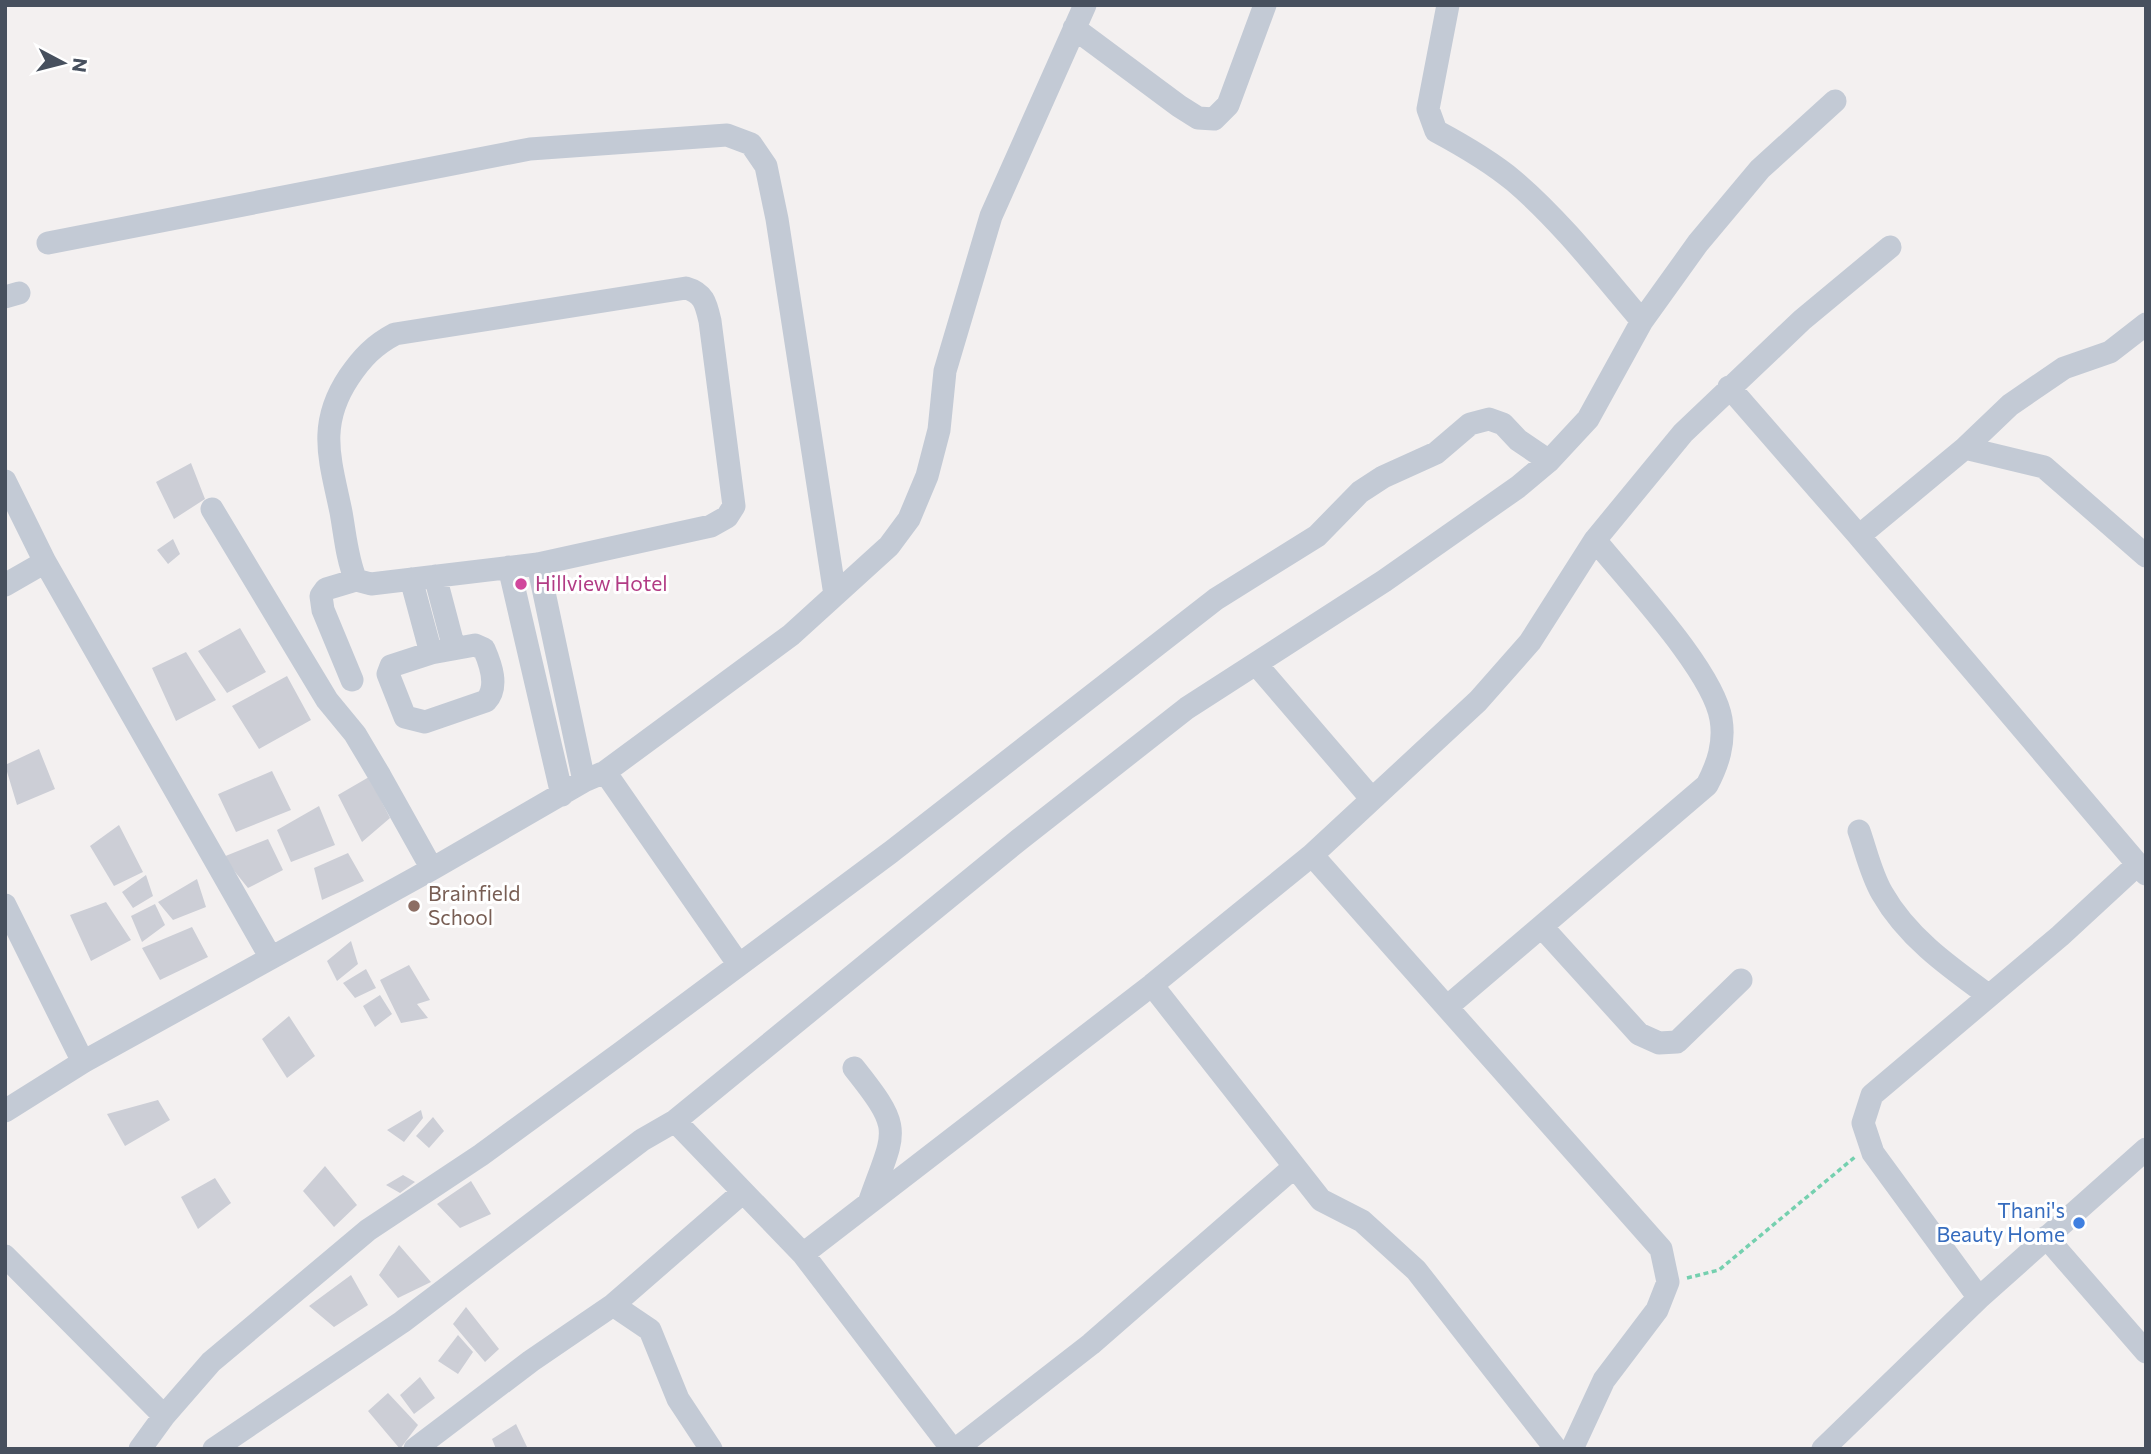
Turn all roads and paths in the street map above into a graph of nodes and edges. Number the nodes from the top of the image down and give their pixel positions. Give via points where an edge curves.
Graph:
1 (1085, 5) edge
2 (1265, 5) edge
3 (1448, 5) edge
4 (1074, 28) junction
5 (1835, 101) dead end
6 (48, 243) dead end
7 (1890, 247) dead end
8 (1642, 321) junction
9 (2146, 324) edge
10 (1729, 387) junction
11 (1518, 440) junction
12 (1965, 448) junction
13 (1549, 461) junction
14 (5, 481) edge
15 (1518, 486) junction
16 (212, 509) dead end
17 (1859, 536) junction
18 (1595, 540) junction
19 (2146, 556) edge
20 (45, 562) junction
21 (538, 564) junction
22 (509, 567) junction
23 (435, 576) junction
24 (411, 579) junction
25 (356, 580) junction
26 (5, 585) edge
27 (835, 596) junction
28 (454, 648) junction
29 (431, 653) junction
30 (1256, 664) junction
31 (352, 680) dead end
32 (605, 772) junction
33 (584, 781) junction
34 (562, 795) junction
35 (1371, 798) junction
36 (1859, 831) dead end
37 (1312, 855) junction
38 (432, 869) junction
39 (2142, 869) edge
40 (5, 905) edge
41 (1542, 927) junction
42 (271, 958) junction
43 (739, 965) junction
44 (1741, 980) dead end
45 (1152, 985) junction
46 (1988, 995) junction
47 (1447, 1007) junction
48 (83, 1062) junction
49 (854, 1068) dead end
50 (5, 1111) edge
51 (676, 1121) junction
52 (2146, 1149) edge
53 (1873, 1153) junction
54 (1294, 1167) junction
55 (743, 1192) junction
56 (869, 1203) junction
57 (2046, 1237) junction
58 (803, 1254) junction
59 (5, 1256) edge
60 (1668, 1282) junction
61 (1979, 1298) junction
62 (614, 1305) junction
63 (2146, 1352) edge
64 (164, 1416) junction
65 (140, 1449) edge
66 (215, 1449) edge
67 (415, 1449) edge
68 (711, 1449) edge
69 (954, 1449) edge
70 (1556, 1449) edge
71 (1572, 1449) edge
72 (1823, 1449) edge

1 - 4 street
2 - 4 street via 1228,105 1214,119 1198,118 1179,106
3 - 8 street via 1428,108 1436,131 1480,155 1515,182
4 - 27 street via 991,216 945,371 939,430 909,519 890,546
5 - 8 street via 1760,169 1698,243
6 - 27 street via 530,149 727,135 751,144 766,166 777,219
7 - 10 street
8 - 13 street via 1588,419
9 - 12 street via 2110,352 2064,368 2010,405
10 - 17 street
10 - 18 street via 1683,433
11 - 13 street
11 - 15 street
11 - 43 street via 1503,424 1489,419 1470,425 1436,453 1360,492 1317,536 1216,599
12 - 17 street
12 - 19 street via 2044,467
13 - 15 street
14 - 20 street
15 - 30 street
16 - 38 street via 327,700 374,765
17 - 39 street
18 - 35 street via 1530,642 1478,701
18 - 41 street via 1705,676 1721,718 1721,757 1707,785
20 - 26 street
20 - 42 street
21 - 22 street
21 - 25 street via 711,526 731,513 732,484 710,321 698,291 686,288 395,334 378,343 361,359 329,416 329,452
21 - 33 street
22 - 23 street
22 - 34 street
23 - 24 street
23 - 28 street
24 - 25 street via 371,584
24 - 29 street
25 - 31 street via 326,589 321,596
27 - 32 street via 791,635
28 - 29 street
28 - 29 street via 475,645 484,649 493,685 490,696 438,720 414,721 405,717 388,674 391,666
30 - 35 street
30 - 51 street via 1187,708 1020,839
32 - 33 street
32 - 43 street
33 - 34 street
34 - 38 street
35 - 37 street
36 - 46 street via 1881,891 1902,922 1944,964
37 - 45 street
37 - 47 street
38 - 42 street
39 - 46 street
40 - 48 street
41 - 44 street via 1639,1034 1659,1043 1677,1042
41 - 47 street
42 - 48 street
43 - 64 street via 481,1155 368,1230 211,1362
45 - 54 street
45 - 56 street
46 - 53 street via 1872,1095 1863,1123
47 - 60 street via 1661,1249
48 - 50 street
49 - 56 street via 890,1120 892,1138
51 - 55 street
51 - 66 street via 642,1140 402,1322
52 - 57 street
53 - 60 path via 1855,1157 1719,1270
53 - 61 street
54 - 69 street via 1091,1344
54 - 70 street via 1321,1200 1362,1221 1416,1270
55 - 58 street
55 - 62 street
56 - 58 street
57 - 61 street
57 - 63 street
58 - 69 street
59 - 64 street
60 - 71 street via 1657,1310 1604,1380
61 - 72 street
62 - 67 street
62 - 68 street via 650,1330 678,1399
64 - 65 street

